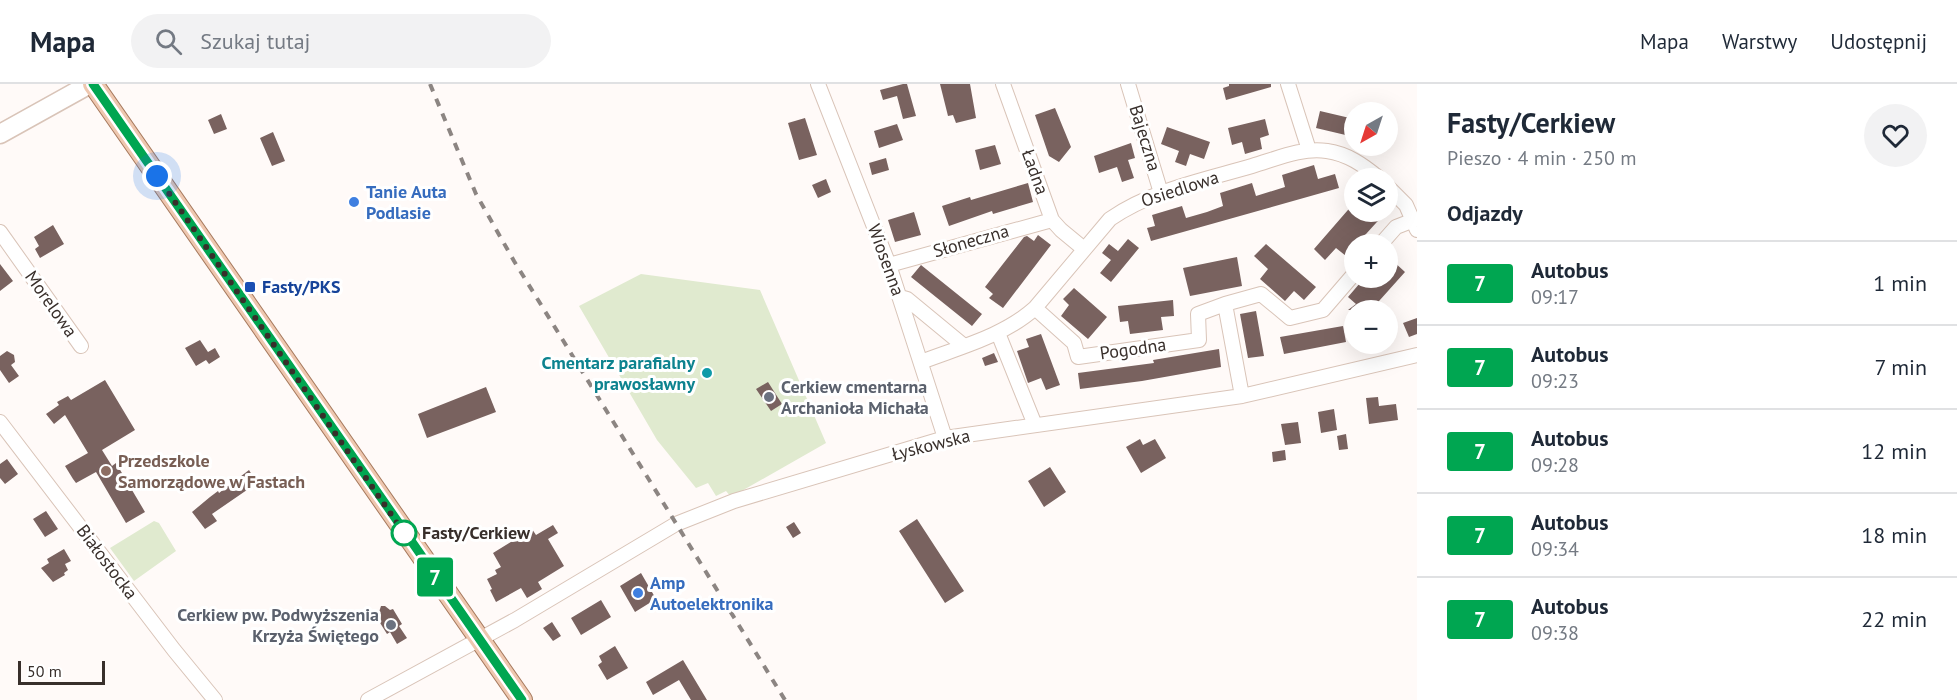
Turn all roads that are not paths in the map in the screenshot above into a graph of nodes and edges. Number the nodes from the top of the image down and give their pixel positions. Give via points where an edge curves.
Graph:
1 (92, 84) edge
2 (818, 84) edge
3 (1003, 84) edge
4 (1128, 84) edge
5 (1288, 84) edge
6 (0, 134) edge
7 (1309, 150) junction
8 (1366, 168) edge
9 (1161, 193) junction
10 (1398, 197) edge
11 (1052, 220) junction
12 (1415, 225) edge
13 (0, 232) edge
14 (1390, 234) edge
15 (1084, 249) junction
16 (889, 265) junction
17 (1344, 286) edge
18 (900, 297) junction
19 (1225, 304) junction
20 (1035, 308) junction
21 (998, 333) junction
22 (81, 346) dead end
23 (964, 346) junction
24 (1417, 355) edge
25 (921, 362) junction
26 (1242, 396) junction
27 (0, 422) edge
28 (1035, 425) junction
29 (945, 438) junction
30 (479, 639) junction
31 (215, 700) edge
32 (368, 700) edge
33 (522, 700) edge

1 - 6 street
1 - 30 main road
2 - 16 street, Wiosenna
3 - 11 street, Ładna
4 - 9 street, Bajeczna
5 - 7 street
7 - 8 street, Osiedlowa via 1342,154
7 - 9 street, Osiedlowa
9 - 15 street, Osiedlowa via 1110,219
10 - 12 street
11 - 15 street, Ładna
11 - 16 street, Słoneczna
12 - 14 street via 1396,228
13 - 22 street, Morelowa
15 - 20 street, Osiedlowa
16 - 18 street, Wiosenna
17 - 19 street, Pogodna via 1323,310 1290,318 1261,294
18 - 23 street
18 - 25 street, Wiosenna
19 - 20 street, Pogodna via 1198,314 1199,340 1078,357 1074,343
19 - 26 street
20 - 21 street, Osiedlowa
21 - 23 street, Osiedlowa
21 - 28 street
23 - 25 street, Osiedlowa
24 - 26 street, Łyskowska
25 - 29 street, Wiosenna
26 - 28 street, Łyskowska
27 - 31 street, Białostocka
28 - 29 street, Łyskowska
29 - 30 street, Łyskowska via 701,513
30 - 32 street, Łyskowska
30 - 33 main road

